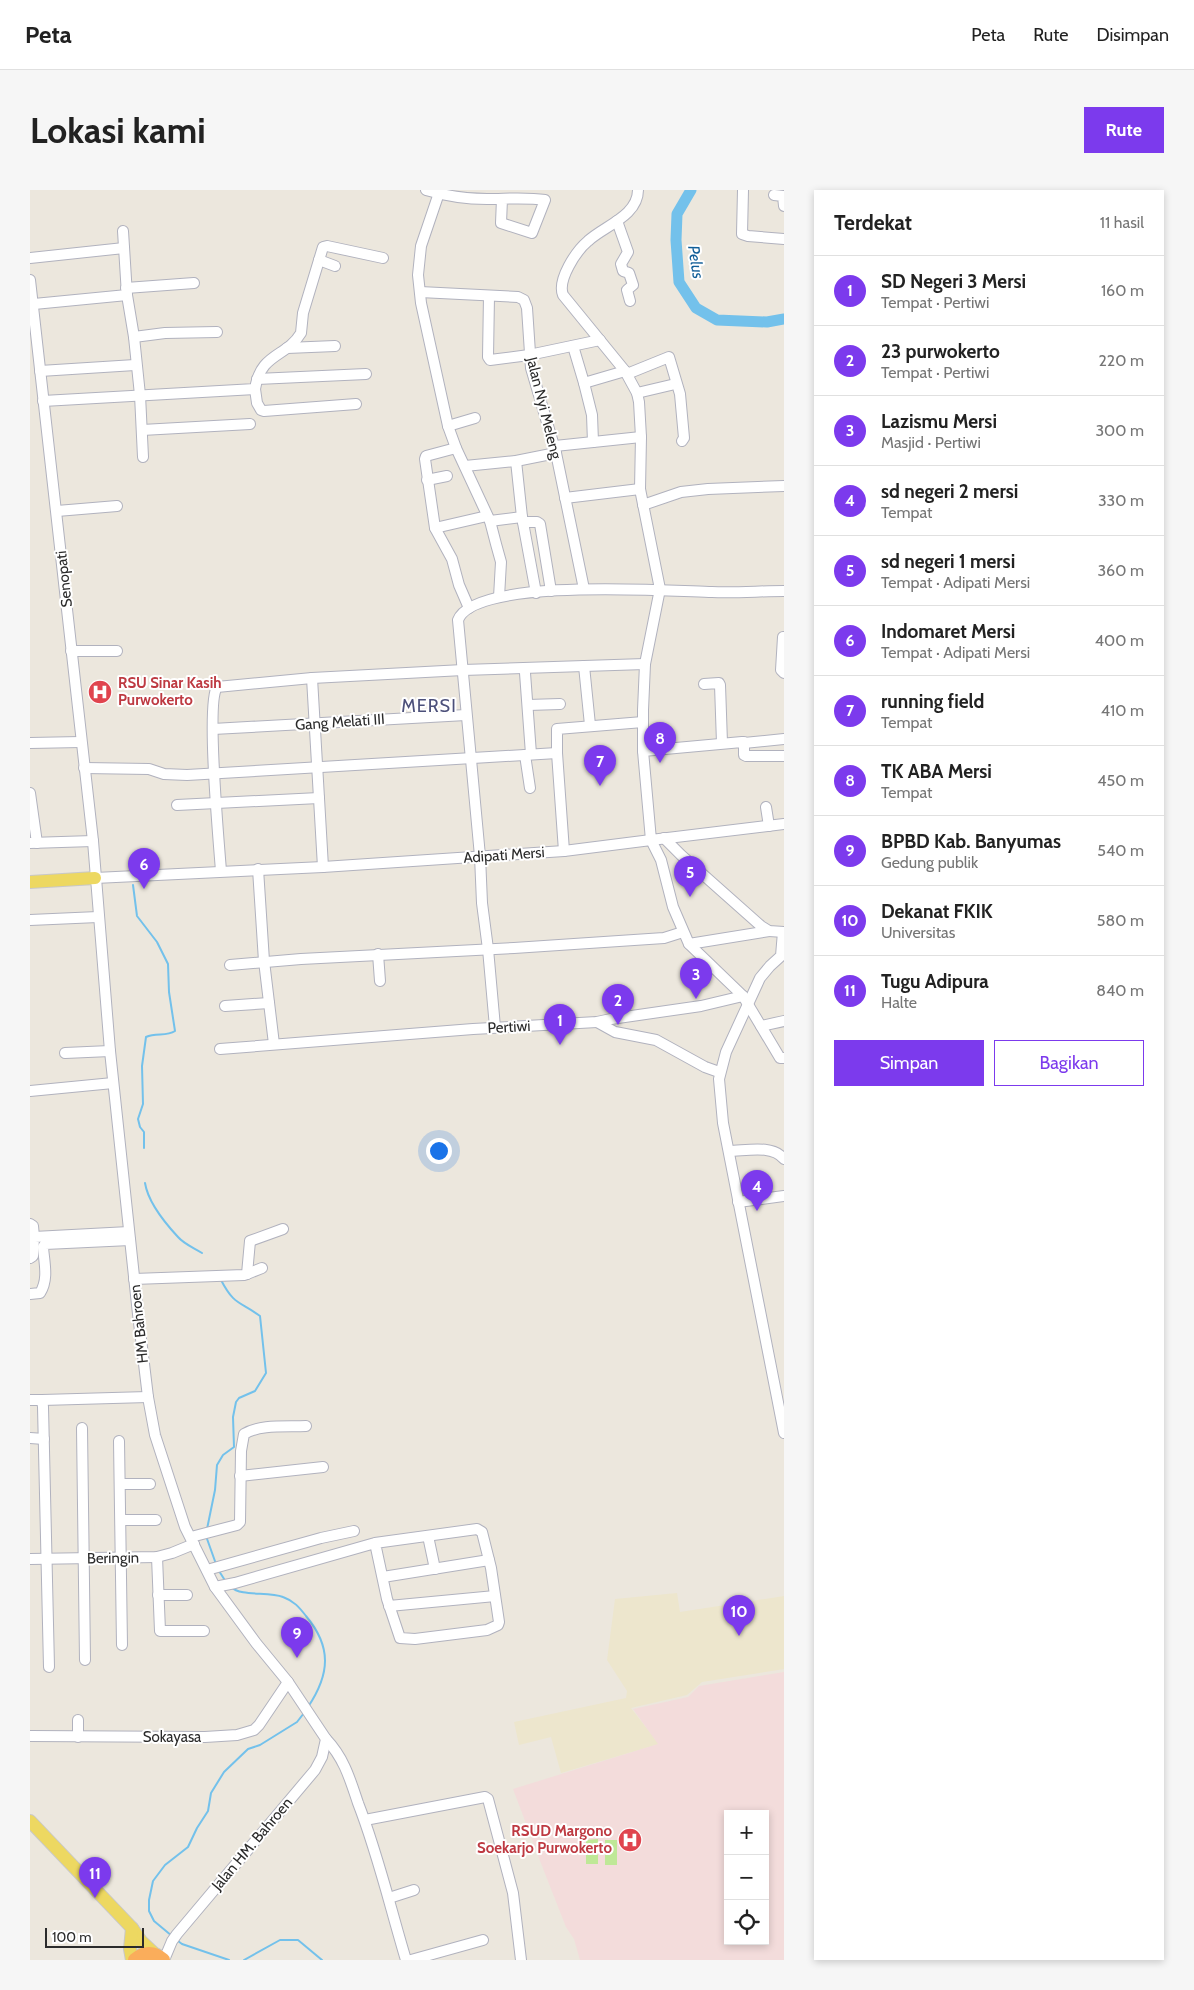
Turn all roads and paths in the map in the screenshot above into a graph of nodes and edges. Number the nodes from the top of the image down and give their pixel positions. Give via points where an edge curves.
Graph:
1 (426, 190) edge
2 (638, 190) edge
3 (743, 190) edge
4 (440, 192) edge
5 (774, 195) dead end
6 (502, 199) junction
7 (784, 206) edge
8 (617, 221) junction
9 (123, 231) dead end
10 (784, 237) edge
11 (124, 248) junction
12 (30, 258) edge
13 (383, 258) dead end
14 (319, 260) junction
15 (335, 266) dead end
16 (30, 280) edge
17 (194, 283) dead end
18 (127, 292) junction
19 (420, 292) junction
20 (489, 296) junction
21 (630, 301) dead end
22 (34, 304) junction
23 (216, 332) dead end
24 (134, 336) junction
25 (595, 341) junction
26 (335, 346) dead end
27 (573, 346) junction
28 (287, 348) junction
29 (529, 355) junction
30 (135, 365) junction
31 (40, 372) junction
32 (623, 372) junction
33 (366, 374) dead end
34 (584, 383) junction
35 (256, 384) junction
36 (671, 385) dead end
37 (637, 393) junction
38 (140, 395) junction
39 (43, 401) junction
40 (356, 404) dead end
41 (475, 418) dead end
42 (250, 424) dead end
43 (448, 426) junction
44 (142, 430) junction
45 (638, 438) junction
46 (593, 442) junction
47 (682, 442) dead end
48 (456, 448) junction
49 (556, 449) junction
50 (143, 457) dead end
51 (516, 460) junction
52 (465, 466) junction
53 (447, 476) dead end
54 (427, 480) junction
55 (784, 486) edge
56 (636, 490) junction
57 (565, 498) junction
58 (644, 505) junction
59 (117, 506) dead end
60 (57, 511) junction
61 (489, 519) junction
62 (523, 519) junction
63 (436, 528) junction
64 (584, 589) junction
65 (656, 589) junction
66 (551, 591) junction
67 (784, 591) edge
68 (536, 593) junction
69 (499, 597) junction
70 (469, 608) junction
71 (783, 637) dead end
72 (71, 651) junction
73 (117, 651) dead end
74 (640, 664) junction
75 (584, 666) junction
76 (463, 670) junction
77 (525, 673) dead end
78 (784, 673) edge
79 (312, 678) junction
80 (704, 684) dead end
81 (560, 704) dead end
82 (528, 705) junction
83 (466, 715) junction
84 (639, 723) junction
85 (314, 724) junction
86 (590, 725) junction
87 (213, 729) junction
88 (784, 739) edge
89 (30, 742) edge
90 (81, 742) junction
91 (744, 743) junction
92 (722, 744) junction
93 (643, 751) junction
94 (557, 753) junction
95 (528, 754) junction
96 (784, 756) edge
97 (470, 758) junction
98 (84, 768) junction
99 (317, 768) junction
100 (215, 774) junction
101 (530, 788) dead end
102 (30, 793) edge
103 (319, 798) junction
104 (216, 803) junction
105 (177, 805) dead end
106 (766, 807) dead end
107 (784, 824) edge
108 (770, 826) junction
109 (664, 838) junction
110 (93, 841) junction
111 (645, 841) junction
112 (34, 843) edge
113 (564, 851) junction
114 (480, 856) junction
115 (323, 868) junction
116 (258, 869) junction
117 (221, 871) junction
118 (95, 878) junction
119 (30, 882) edge
120 (98, 917) junction
121 (30, 920) edge
122 (769, 931) junction
123 (784, 932) edge
124 (678, 934) junction
125 (690, 944) junction
126 (488, 949) junction
127 (378, 954) junction
128 (264, 961) junction
129 (230, 965) dead end
130 (380, 981) dead end
131 (742, 1000) junction
132 (269, 1002) junction
133 (225, 1006) dead end
134 (784, 1021) edge
135 (596, 1022) junction
136 (761, 1026) junction
137 (495, 1027) junction
138 (274, 1044) junction
139 (220, 1049) dead end
140 (110, 1052) junction
141 (65, 1053) dead end
142 (783, 1060) edge
143 (719, 1072) junction
144 (114, 1083) junction
145 (30, 1091) edge
146 (729, 1151) junction
147 (784, 1158) edge
148 (784, 1196) edge
149 (738, 1202) junction
150 (30, 1224) edge
151 (283, 1228) dead end
152 (130, 1236) junction
153 (34, 1237) junction
154 (30, 1258) edge
155 (262, 1268) dead end
156 (247, 1274) junction
157 (134, 1279) junction
158 (30, 1294) edge
159 (148, 1397) junction
160 (30, 1400) edge
161 (42, 1400) junction
162 (306, 1426) dead end
163 (82, 1428) dead end
164 (784, 1433) edge
165 (30, 1438) edge
166 (44, 1438) junction
167 (119, 1441) dead end
168 (323, 1468) dead end
169 (240, 1476) junction
170 (120, 1484) junction
171 (150, 1484) dead end
172 (122, 1520) junction
173 (156, 1520) dead end
174 (354, 1532) dead end
175 (428, 1536) junction
176 (194, 1539) junction
177 (375, 1544) junction
178 (157, 1557) junction
179 (122, 1558) junction
180 (30, 1559) edge
181 (47, 1559) junction
182 (84, 1559) junction
183 (489, 1560) junction
184 (436, 1569) junction
185 (210, 1570) junction
186 (383, 1577) junction
187 (218, 1586) junction
188 (158, 1595) junction
189 (186, 1595) dead end
190 (495, 1596) junction
191 (389, 1606) junction
192 (204, 1631) dead end
193 (122, 1645) dead end
194 (85, 1660) dead end
195 (49, 1668) dead end
196 (288, 1682) junction
197 (78, 1720) dead end
198 (30, 1736) edge
199 (78, 1738) junction
200 (326, 1739) junction
201 (365, 1820) junction
202 (30, 1821) edge
203 (414, 1890) dead end
204 (389, 1898) junction
205 (132, 1928) junction
206 (483, 1940) dead end
207 (162, 1959) edge
208 (133, 1960) edge
209 (406, 1960) edge
210 (411, 1960) edge
211 (521, 1960) edge

1 - 4 street
2 - 8 street via 632,208
3 - 10 street via 742,234
4 - 6 street via 476,199
4 - 19 street via 421,246
5 - 7 street via 783,196
6 - 6 street via 545,200 532,233 501,223
8 - 21 street via 628,252 621,266 633,283 627,290
8 - 25 street via 586,242 561,285 563,295
9 - 11 street
11 - 12 street
11 - 18 street
13 - 14 street via 325,246
14 - 15 street
14 - 28 street via 303,313 302,333
16 - 22 street, Senopati
17 - 18 street
18 - 22 street
18 - 24 street
19 - 20 street, Jalan Nyi Meleng
19 - 43 street
20 - 29 street, Jalan Nyi Meleng via 518,296 524,300
20 - 29 street via 488,359
22 - 31 street, Senopati
23 - 24 street
24 - 30 street
25 - 27 street
25 - 32 street
26 - 28 street
27 - 29 street
27 - 34 street
28 - 35 street via 270,358
29 - 49 street, Jalan Nyi Meleng
30 - 31 street
30 - 38 street
31 - 39 street, Senopati
32 - 34 street
32 - 37 street
32 - 47 street via 668,357 680,394
33 - 35 street
34 - 46 street via 592,415
35 - 38 street
35 - 40 street via 257,403 264,411
36 - 37 street
37 - 45 street
38 - 39 street
38 - 44 street
39 - 60 street, Senopati
41 - 43 street
42 - 44 street
43 - 48 street
44 - 50 street
45 - 46 street
45 - 56 street
46 - 49 street
48 - 52 street
48 - 54 street via 425,457
49 - 51 street
49 - 57 street, Jalan Nyi Meleng
51 - 52 street
51 - 62 street
52 - 61 street
53 - 54 street
54 - 63 street
55 - 58 street via 681,492
56 - 57 street
56 - 58 street
57 - 64 street, Jalan Nyi Meleng
58 - 65 street
59 - 60 street
60 - 72 street, Senopati
61 - 62 street
61 - 63 street
61 - 69 street via 501,562
62 - 66 street via 540,524
62 - 68 street
63 - 70 street via 452,559
64 - 65 street
64 - 66 street
65 - 67 street
65 - 74 street
66 - 68 street
68 - 69 street
69 - 70 street
70 - 76 street via 458,620
71 - 78 street via 781,670
72 - 73 street
72 - 90 street, Senopati
74 - 75 street
74 - 84 street
75 - 76 street
75 - 86 street
76 - 79 street
76 - 83 street
77 - 82 street
79 - 85 street
79 - 87 street via 217,687 214,692
80 - 92 street via 720,685
81 - 82 street
82 - 95 street
83 - 85 street, Gang Melati III
83 - 97 street
84 - 86 street
84 - 93 street
85 - 87 street, Gang Melati III
85 - 99 street
86 - 94 street via 558,729
87 - 100 street
88 - 91 street
89 - 90 street
90 - 98 street, Senopati
91 - 92 street
91 - 96 street via 746,756
92 - 93 street
93 - 111 street
94 - 95 street
94 - 113 street
95 - 97 street
95 - 101 street
97 - 99 street
97 - 114 street
98 - 100 street via 149,769 170,775
98 - 110 street, Senopati
99 - 100 street
99 - 103 street
100 - 104 street
102 - 112 street
103 - 104 street
103 - 115 street
104 - 105 street
104 - 117 street
106 - 108 street
107 - 108 street, Adipati Mersi
108 - 109 street, Adipati Mersi
109 - 111 street, Adipati Mersi
109 - 122 street
110 - 112 street
110 - 118 street, Senopati
111 - 113 street, Adipati Mersi
111 - 124 street via 661,860
113 - 114 street, Adipati Mersi
114 - 115 street, Adipati Mersi
114 - 126 street
115 - 116 street, Adipati Mersi
116 - 117 street, Adipati Mersi
116 - 128 street
117 - 118 street, Adipati Mersi
118 - 119 main road
118 - 120 street, HM Bahroen
120 - 121 street
120 - 140 street, HM Bahroen
122 - 123 street
122 - 125 street
123 - 131 street via 781,956
124 - 125 street
124 - 126 street
125 - 131 street
126 - 127 street
126 - 137 street
127 - 128 street
127 - 130 street
128 - 129 street
128 - 132 street
131 - 135 street, Pertiwi
131 - 136 street
131 - 143 street via 741,1018
132 - 133 street
132 - 138 street
134 - 136 street
135 - 137 street, Pertiwi
135 - 143 street via 615,1032 656,1040
136 - 142 street
137 - 138 street, Pertiwi
138 - 139 street, Pertiwi
140 - 141 street
140 - 144 street, HM Bahroen
143 - 146 street
144 - 145 street
144 - 152 street, HM Bahroen
146 - 147 street via 776,1151
146 - 149 street
148 - 149 street
149 - 164 street
150 - 153 street
151 - 156 street via 250,1241
152 - 153 street
152 - 157 street, HM Bahroen
152 - 158 street via 46,1243 44,1284 40,1293
153 - 154 street via 33,1256
155 - 156 street
156 - 157 street
157 - 159 street, HM Bahroen
159 - 161 street
159 - 176 street, HM Bahroen via 155,1435 182,1518
160 - 161 street
161 - 166 street
162 - 169 street via 259,1429 244,1434
163 - 182 street
165 - 166 street
166 - 181 street
167 - 170 street
168 - 169 street
169 - 176 street, Beringin via 240,1522
170 - 171 street
170 - 172 street
172 - 173 street
172 - 179 street
174 - 185 street via 321,1538
175 - 177 street
175 - 183 street via 477,1529 482,1532
175 - 184 street
176 - 178 street, Beringin via 172,1553
176 - 185 street, HM Bahroen
177 - 186 street
177 - 187 street
178 - 179 street, Beringin
178 - 188 street
179 - 182 street, Beringin
179 - 193 street
180 - 181 street, Beringin
181 - 182 street, Beringin
181 - 195 street
182 - 194 street
183 - 184 street
183 - 190 street
184 - 186 street
185 - 187 street, HM Bahroen
186 - 191 street
187 - 196 street, HM Bahroen via 256,1643
188 - 189 street
188 - 192 street via 160,1632
190 - 191 street
190 - 191 street via 498,1626 415,1639 400,1638
196 - 199 street, Sokayasa via 259,1725 237,1735
196 - 200 street, HM Bahroen
197 - 199 street
198 - 199 street, Sokayasa
200 - 201 street via 346,1767
200 - 207 street, Jalan HM. Bahroen via 322,1757 314,1770 174,1938
201 - 204 street
201 - 211 street via 488,1799 512,1893
202 - 205 main road
203 - 204 street
204 - 209 street
205 - 207 main road via 141,1941
205 - 208 main road via 130,1949
206 - 210 street
207 - 208 highway via 146,1954

